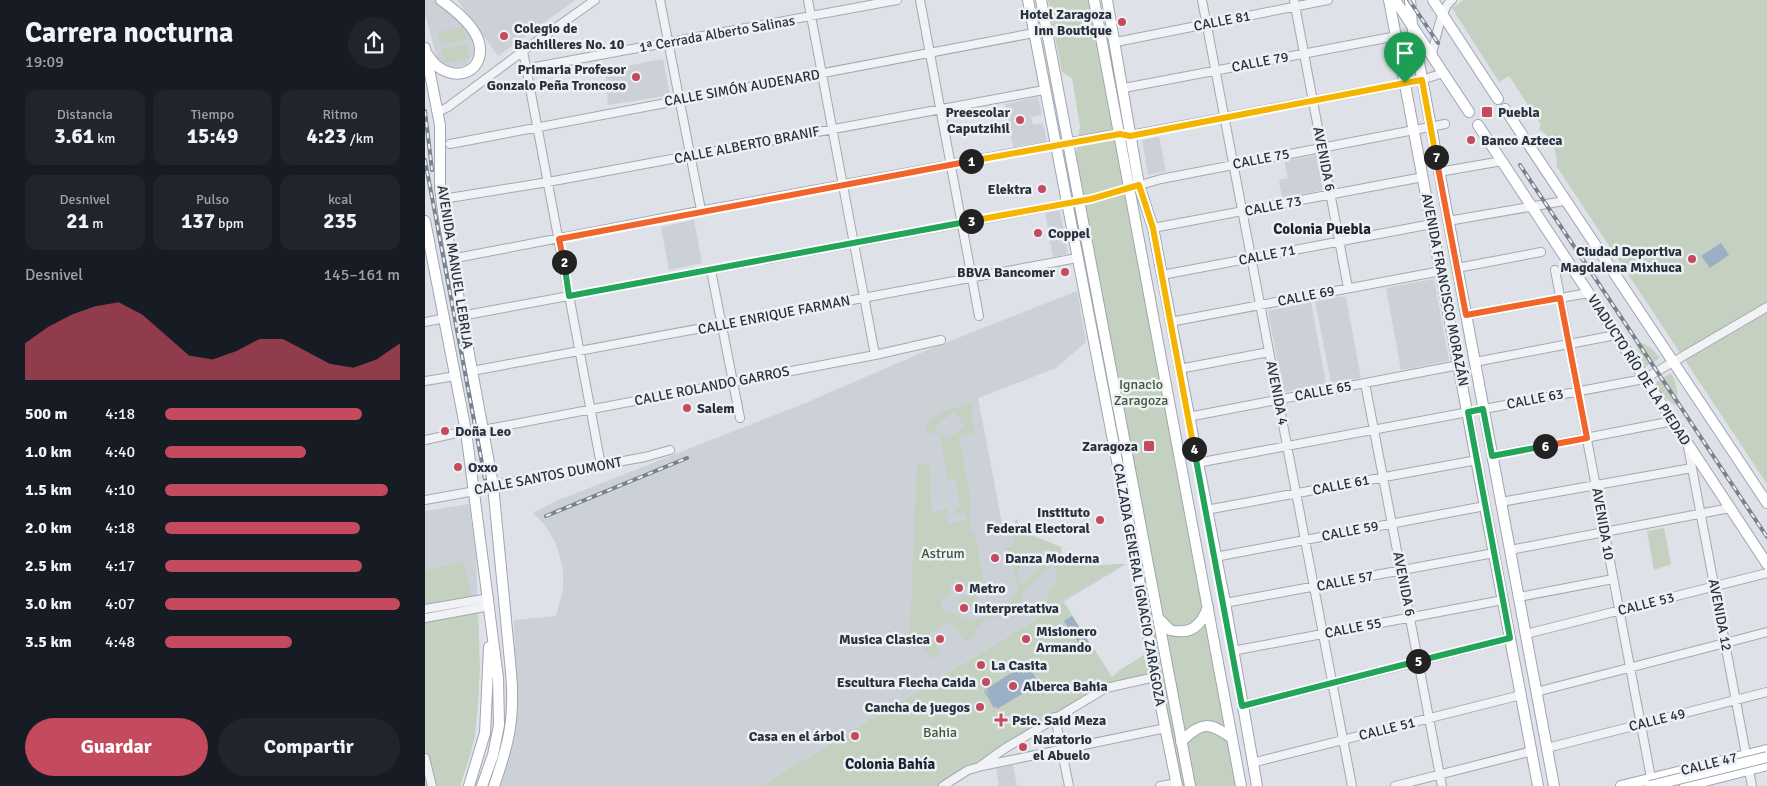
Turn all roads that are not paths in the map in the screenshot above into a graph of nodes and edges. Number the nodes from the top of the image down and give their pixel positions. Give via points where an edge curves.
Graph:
1 (441, 0) edge
2 (595, 0) edge
3 (660, 0) edge
4 (808, 0) edge
5 (897, 0) edge
6 (920, 0) edge
7 (1028, 0) edge
8 (1041, 0) edge
9 (1094, 0) edge
10 (1107, 0) edge
11 (1203, 0) edge
12 (1328, 0) edge
13 (1389, 0) edge
14 (1395, 0) edge
15 (1411, 0) edge
16 (1433, 0) edge
17 (1452, 0) edge
18 (1294, 3) edge
19 (1443, 15) junction
20 (811, 17) junction
21 (1207, 24) junction
22 (1412, 25) junction
23 (1034, 33) junction
24 (1397, 36) junction
25 (1116, 42) junction
26 (669, 43) junction
27 (425, 49) edge
28 (523, 51) junction
29 (931, 53) junction
30 (1304, 54) junction
31 (1432, 55) junction
32 (535, 67) dead end
33 (1216, 70) junction
34 (1443, 73) junction
35 (822, 74) junction
36 (1422, 80) junction
37 (1405, 83) junction
38 (1124, 88) junction
39 (1044, 90) junction
40 (1498, 99) dead end
41 (679, 100) junction
42 (1313, 100) junction
43 (436, 108) junction
44 (941, 109) junction
45 (1505, 109) dead end
46 (1469, 112) dead end
47 (1225, 117) junction
48 (1445, 124) dead end
49 (1478, 125) dead end
50 (537, 127) junction
51 (1431, 127) junction
52 (833, 129) junction
53 (1415, 130) junction
54 (1125, 134) junction
55 (450, 144) dead end
56 (1067, 144) junction
57 (1055, 146) junction
58 (1321, 148) junction
59 (690, 156) junction
60 (1501, 161) junction
61 (1233, 164) junction
62 (952, 165) junction
63 (1439, 172) junction
64 (1423, 177) junction
65 (548, 182) junction
66 (844, 185) junction
67 (1135, 186) junction
68 (1330, 195) junction
69 (449, 198) dead end
70 (1078, 200) junction
71 (1564, 200) junction
72 (1067, 202) junction
73 (1531, 206) junction
74 (701, 210) junction
75 (1243, 213) junction
76 (425, 221) edge
77 (1449, 221) junction
78 (963, 222) junction
79 (1432, 224) junction
80 (1153, 228) junction
81 (559, 239) junction
82 (1339, 242) junction
83 (854, 243) junction
84 (1541, 252) dead end
85 (1077, 258) junction
86 (1251, 258) junction
87 (451, 259) junction
88 (430, 264) edge
89 (1457, 268) junction
90 (711, 270) junction
91 (1441, 270) junction
92 (1555, 270) dead end
93 (1162, 276) junction
94 (972, 278) junction
95 (1348, 288) junction
96 (1588, 292) junction
97 (569, 296) junction
98 (865, 298) junction
99 (1560, 298) junction
100 (1260, 305) junction
101 (1767, 307) edge
102 (1466, 315) junction
103 (461, 316) junction
104 (979, 316) dead end
105 (445, 318) junction
106 (425, 322) edge
107 (1170, 322) junction
108 (722, 325) junction
109 (1616, 335) junction
110 (941, 340) dead end
111 (1569, 344) junction
112 (1269, 352) junction
113 (580, 353) junction
114 (875, 355) junction
115 (1672, 361) junction
116 (1475, 362) junction
117 (1459, 365) junction
118 (1110, 366) junction
119 (1179, 369) junction
120 (472, 371) junction
121 (1100, 375) junction
122 (456, 376) junction
123 (1644, 379) junction
124 (425, 381) edge
125 (733, 381) junction
126 (1365, 382) junction
127 (1113, 385) junction
128 (1578, 391) junction
129 (1279, 399) junction
130 (591, 409) junction
131 (1483, 409) junction
132 (1468, 412) junction
133 (1188, 416) junction
134 (740, 418) dead end
135 (1673, 421) junction
136 (483, 430) junction
137 (1375, 430) junction
138 (466, 432) junction
139 (425, 440) edge
140 (1585, 441) junction
141 (1688, 445) junction
142 (1287, 446) junction
143 (670, 450) dead end
144 (1492, 456) junction
145 (1477, 460) junction
146 (1197, 463) junction
147 (601, 465) junction
148 (1692, 468) junction
149 (1382, 479) junction
150 (493, 485) junction
151 (1596, 485) junction
152 (475, 491) junction
153 (1297, 493) junction
154 (425, 500) edge
155 (1501, 502) junction
156 (1767, 503) edge
157 (1485, 506) junction
158 (1730, 508) junction
159 (1206, 510) junction
160 (1701, 513) junction
161 (1393, 523) junction
162 (1604, 532) junction
163 (1306, 540) junction
164 (1510, 550) junction
165 (1494, 553) junction
166 (1215, 557) junction
167 (1767, 564) edge
168 (1401, 570) junction
169 (1767, 573) edge
170 (1613, 579) junction
171 (1715, 586) junction
172 (1312, 589) junction
173 (1519, 597) junction
174 (1503, 600) junction
175 (489, 602) junction
176 (1225, 603) junction
177 (1208, 605) junction
178 (425, 609) edge
179 (1619, 611) junction
180 (1158, 617) junction
181 (1410, 617) junction
182 (425, 618) edge
183 (1767, 632) edge
184 (1324, 634) junction
185 (1525, 634) junction
186 (1510, 638) junction
187 (1725, 643) junction
188 (1232, 651) junction
189 (1419, 661) junction
190 (1626, 669) junction
191 (1155, 677) junction
192 (1333, 683) junction
193 (1536, 692) junction
194 (1767, 692) edge
195 (1521, 695) junction
196 (1736, 700) junction
197 (1242, 706) junction
198 (1055, 717) junction
199 (1429, 718) junction
200 (1641, 724) junction
201 (1166, 728) junction
202 (1232, 738) junction
203 (1343, 740) junction
204 (1181, 742) junction
205 (1547, 748) junction
206 (1061, 749) junction
207 (1767, 750) edge
208 (1532, 751) junction
209 (1746, 755) junction
210 (1767, 757) edge
211 (425, 758) edge
212 (1252, 763) junction
213 (1767, 765) edge
214 (979, 767) junction
215 (1749, 770) junction
216 (1439, 780) edge
217 (957, 782) edge
218 (1651, 782) edge
219 (1177, 785) edge
220 (432, 786) edge
221 (469, 786) edge
222 (482, 786) edge
223 (494, 786) edge
224 (943, 786) edge
225 (1069, 786) edge
226 (1160, 786) edge
227 (1190, 786) edge
228 (1241, 786) edge
229 (1257, 786) edge
230 (1352, 786) edge
231 (1395, 786) edge
232 (1538, 786) edge
233 (1554, 786) edge
234 (1621, 786) edge
235 (1685, 786) edge
236 (1752, 786) edge

1 - 27 main road via 470,27 479,43 478,57 465,72 447,73 433,64
2 - 28 street
3 - 26 street
4 - 20 street
5 - 20 street, 1ª Cerrada Alberto Salinas
6 - 29 street
7 - 23 main road, CALZADA GENERAL IGNACIO ZARAGOZA
8 - 56 main road, CALZADA GENERAL IGNACIO ZARAGOZA
9 - 54 main road
10 - 25 main road
11 - 21 street, AVENIDA 4
12 - 18 street, CALLE 81
13 - 24 main road, AVENIDA FRANCISCO MORAZÁN
14 - 22 main road
15 - 22 main road, AVENIDA FRANCISCO MORAZÁN
16 - 19 main road
17 - 19 street
18 - 21 street, CALLE 81
18 - 30 street, AVENIDA 6
19 - 31 street
19 - 40 main road
20 - 26 street, 1ª Cerrada Alberto Salinas
20 - 35 street
21 - 25 street, CALLE 81
21 - 33 street, AVENIDA 4
22 - 31 main road
22 - 36 main road, AVENIDA FRANCISCO MORAZÁN
23 - 29 street, CALLE SIMÓN AUDENARD
23 - 39 main road, CALZADA GENERAL IGNACIO ZARAGOZA
24 - 30 street, CALLE 79
24 - 37 main road, AVENIDA FRANCISCO MORAZÁN
25 - 38 main road
26 - 32 street, 1ª Cerrada Alberto Salinas
26 - 41 street
27 - 43 main road, AVENIDA MANUEL LEBRIJA
28 - 43 street via 448,108
28 - 50 street
29 - 35 street, CALLE SIMÓN AUDENARD
29 - 44 street
30 - 33 street, CALLE 79
30 - 42 street, AVENIDA 6
31 - 34 main road
33 - 38 street, CALLE 79
33 - 47 street, AVENIDA 4
34 - 36 street
34 - 46 main road
35 - 41 street, CALLE SIMÓN AUDENARD
35 - 52 street
36 - 37 street
36 - 51 main road, AVENIDA FRANCISCO MORAZÁN
37 - 42 street
37 - 53 main road, AVENIDA FRANCISCO MORAZÁN
38 - 54 main road
39 - 44 street, CALLE ALBERTO BRANIF
39 - 57 main road, CALZADA GENERAL IGNACIO ZARAGOZA
41 - 50 street, CALLE SIMÓN AUDENARD
41 - 59 street
42 - 47 street
42 - 58 street, AVENIDA 6
43 - 87 main road, AVENIDA MANUEL LEBRIJA via 440,125 441,199
44 - 52 street, CALLE ALBERTO BRANIF
44 - 62 street
45 - 71 main road
47 - 54 street
47 - 61 street, AVENIDA 4
48 - 51 street, CALLE 75
49 - 60 main road, VIADUCTO RÍO DE LA PIEDAD
50 - 55 street, CALLE SIMÓN AUDENARD
50 - 65 street
51 - 53 street, CALLE 75
51 - 63 main road, AVENIDA FRANCISCO MORAZÁN
52 - 59 street, CALLE ALBERTO BRANIF
52 - 66 street
53 - 58 street, CALLE 75
53 - 64 main road, AVENIDA FRANCISCO MORAZÁN
54 - 56 street
54 - 67 main road
56 - 57 street
56 - 70 main road, CALZADA GENERAL IGNACIO ZARAGOZA
57 - 62 street
57 - 72 main road, CALZADA GENERAL IGNACIO ZARAGOZA
58 - 61 street, CALLE 75
58 - 68 street, AVENIDA 6
59 - 65 street, CALLE ALBERTO BRANIF
59 - 74 street
60 - 63 street
60 - 73 main road, VIADUCTO RÍO DE LA PIEDAD
61 - 67 street, CALLE 75
61 - 75 street, AVENIDA 4
62 - 66 street
62 - 78 street
63 - 77 main road, AVENIDA FRANCISCO MORAZÁN
64 - 68 street, CALLE 73
64 - 79 main road, AVENIDA FRANCISCO MORAZÁN
65 - 69 street, CALLE ALBERTO BRANIF
65 - 81 street
66 - 74 street
66 - 83 street
67 - 70 street, CALLE 75
67 - 80 main road
67 - 177 main road
68 - 75 street, CALLE 73
68 - 82 street, AVENIDA 6
70 - 72 street, CALLE 75
70 - 118 main road, CALZADA GENERAL IGNACIO ZARAGOZA
71 - 73 street
71 - 115 main road
72 - 78 street, CALLE 75
72 - 85 main road, CALZADA GENERAL IGNACIO ZARAGOZA
73 - 77 street
73 - 96 main road, VIADUCTO RÍO DE LA PIEDAD
74 - 81 street
75 - 80 street, CALLE 73
75 - 86 street, AVENIDA 4
76 - 88 main road, AVENIDA MANUEL LEBRIJA
77 - 89 main road, AVENIDA FRANCISCO MORAZÁN
78 - 83 street, CALLE 75
78 - 94 street
79 - 82 street, CALLE 71
79 - 91 main road, AVENIDA FRANCISCO MORAZÁN
80 - 93 main road
81 - 87 street
81 - 97 street
82 - 86 street, CALLE 71
82 - 95 street, AVENIDA 6
83 - 90 street, CALLE 75
83 - 98 street
84 - 89 street
85 - 94 street, CALLE ENRIQUE FARMAN
85 - 121 main road, CALZADA GENERAL IGNACIO ZARAGOZA
86 - 93 street, CALLE 71
86 - 100 street, AVENIDA 4
87 - 103 main road, AVENIDA MANUEL LEBRIJA
88 - 105 main road, AVENIDA MANUEL LEBRIJA
89 - 102 main road, AVENIDA FRANCISCO MORAZÁN
90 - 97 street, CALLE 75
90 - 108 street
91 - 95 street, CALLE 69
91 - 117 main road, AVENIDA FRANCISCO MORAZÁN
92 - 99 street, AVENIDA 10
93 - 107 main road
94 - 98 street, CALLE ENRIQUE FARMAN
94 - 104 street
95 - 100 street, CALLE 69
96 - 99 street
96 - 109 main road, VIADUCTO RÍO DE LA PIEDAD
97 - 103 street, CALLE 75
97 - 113 street
98 - 108 street, CALLE ENRIQUE FARMAN
98 - 114 street
99 - 102 street
99 - 111 street, AVENIDA 10
100 - 107 street, CALLE 69
100 - 112 street, AVENIDA 4
101 - 115 street, CALLE 63
102 - 116 main road, AVENIDA FRANCISCO MORAZÁN
103 - 120 main road, AVENIDA MANUEL LEBRIJA
105 - 106 street
105 - 122 main road, AVENIDA MANUEL LEBRIJA
107 - 119 main road
108 - 113 street, CALLE ENRIQUE FARMAN
108 - 125 street
109 - 111 street
109 - 123 main road, VIADUCTO RÍO DE LA PIEDAD
110 - 114 street, CALLE ROLANDO GARROS
111 - 116 street
111 - 128 street, AVENIDA 10
112 - 119 street
112 - 129 street, AVENIDA 4
113 - 120 street, CALLE ENRIQUE FARMAN
113 - 130 street
114 - 125 street, CALLE ROLANDO GARROS
115 - 123 street, CALLE 63
115 - 156 main road
116 - 131 main road, AVENIDA FRANCISCO MORAZÁN
117 - 126 street, CALLE 65
117 - 132 main road, AVENIDA FRANCISCO MORAZÁN
118 - 121 main road
118 - 127 main road, CALZADA GENERAL IGNACIO ZARAGOZA
119 - 133 main road
120 - 136 main road, AVENIDA MANUEL LEBRIJA
121 - 127 main road
121 - 191 main road, CALZADA GENERAL IGNACIO ZARAGOZA via 1146,613
122 - 124 street
122 - 138 main road, AVENIDA MANUEL LEBRIJA
123 - 128 street, CALLE 63
123 - 135 main road, VIADUCTO RÍO DE LA PIEDAD
125 - 130 street, CALLE ROLANDO GARROS
125 - 134 street
126 - 129 street, CALLE 65
126 - 137 street, AVENIDA 6
127 - 180 main road, CALZADA GENERAL IGNACIO ZARAGOZA
128 - 131 street, CALLE 63
128 - 140 street, AVENIDA 10
129 - 133 street, CALLE 65
129 - 142 street, AVENIDA 4
130 - 136 street, CALLE ROLANDO GARROS
130 - 147 street
131 - 132 street, CALLE 63
131 - 144 main road, AVENIDA FRANCISCO MORAZÁN
132 - 137 street, CALLE 63
132 - 145 main road, AVENIDA FRANCISCO MORAZÁN
133 - 146 main road
135 - 140 street
135 - 141 main road, VIADUCTO RÍO DE LA PIEDAD
136 - 150 main road, AVENIDA MANUEL LEBRIJA
137 - 142 street, CALLE 63
137 - 149 street, AVENIDA 6
138 - 139 street
138 - 152 main road, AVENIDA MANUEL LEBRIJA
140 - 144 street
140 - 151 street, AVENIDA 10
141 - 148 street, AVENIDA 12
141 - 158 main road, VIADUCTO RÍO DE LA PIEDAD
142 - 146 street, CALLE 63
142 - 153 street, AVENIDA 4
143 - 147 street, CALLE SANTOS DUMONT
144 - 155 main road, AVENIDA FRANCISCO MORAZÁN
145 - 149 street, CALLE 61
145 - 157 main road, AVENIDA FRANCISCO MORAZÁN
146 - 159 main road
147 - 150 street, CALLE SANTOS DUMONT
148 - 151 street
148 - 160 street, AVENIDA 12
149 - 153 street, CALLE 61
149 - 161 street, AVENIDA 6
150 - 152 street, CALLE SANTOS DUMONT
150 - 223 main road, AVENIDA MANUEL LEBRIJA via 513,699 510,734
151 - 155 street
151 - 162 street, AVENIDA 10
152 - 154 street, CALLE SANTOS DUMONT
152 - 175 main road, AVENIDA MANUEL LEBRIJA
153 - 159 street, CALLE 61
153 - 163 street, AVENIDA 4
155 - 164 main road, AVENIDA FRANCISCO MORAZÁN
157 - 161 street, CALLE 59
157 - 165 main road, AVENIDA FRANCISCO MORAZÁN
158 - 160 street
158 - 167 main road, VIADUCTO RÍO DE LA PIEDAD
159 - 166 main road
160 - 162 street
160 - 171 street, AVENIDA 12
161 - 163 street, CALLE 59
161 - 168 street, AVENIDA 6
162 - 164 street
162 - 170 street, AVENIDA 10
163 - 166 street, CALLE 59
163 - 172 street, AVENIDA 4
164 - 173 main road, AVENIDA FRANCISCO MORAZÁN
165 - 168 street, CALLE 57
165 - 174 main road, AVENIDA FRANCISCO MORAZÁN
166 - 176 main road
168 - 172 street, CALLE 57
168 - 181 street, AVENIDA 6
169 - 171 street, CALLE 53
170 - 173 street
170 - 179 street, AVENIDA 10
171 - 179 street, CALLE 53
171 - 187 street, AVENIDA 12
172 - 176 street, CALLE 57
172 - 184 street, AVENIDA 4
173 - 185 main road, AVENIDA FRANCISCO MORAZÁN
174 - 181 street, CALLE 55
174 - 186 main road, AVENIDA FRANCISCO MORAZÁN
175 - 178 street
175 - 182 street
175 - 221 main road via 485,733
175 - 222 main road via 500,715 493,754
176 - 188 main road
177 - 180 main road via 1200,623 1189,631 1170,630
177 - 202 main road
179 - 185 street, CALLE 53
179 - 190 street, AVENIDA 10 via 1627,655
180 - 204 main road, CALZADA GENERAL IGNACIO ZARAGOZA
181 - 184 street, CALLE 55
181 - 189 street, AVENIDA 6
183 - 187 street
184 - 188 street, CALLE 55
184 - 192 street, AVENIDA 4
185 - 193 main road, AVENIDA FRANCISCO MORAZÁN
186 - 189 street
186 - 195 main road, AVENIDA FRANCISCO MORAZÁN
187 - 190 street
187 - 196 street, AVENIDA 12
188 - 197 main road
189 - 192 street
189 - 199 street, AVENIDA 6
190 - 193 street
190 - 200 street, AVENIDA 10 via 1631,676
191 - 198 street via 1106,688
191 - 201 main road, CALZADA GENERAL IGNACIO ZARAGOZA
192 - 197 street
192 - 203 street, AVENIDA 4
193 - 205 main road, AVENIDA FRANCISCO MORAZÁN
194 - 196 street, CALLE 49
195 - 199 street, CALLE 51
195 - 208 main road, AVENIDA FRANCISCO MORAZÁN
196 - 200 street, CALLE 49
196 - 209 street, AVENIDA 12
197 - 212 main road
198 - 206 street
198 - 214 street
199 - 203 street, CALLE 51
199 - 216 street, AVENIDA 6
200 - 205 street, CALLE 49
200 - 218 street, AVENIDA 10
201 - 206 street
201 - 219 main road, CALZADA GENERAL IGNACIO ZARAGOZA
202 - 204 main road via 1214,726 1203,726
202 - 228 main road
203 - 212 street, CALLE 51
203 - 230 street, AVENIDA 4
204 - 227 main road, CALZADA GENERAL IGNACIO ZARAGOZA
205 - 233 main road, AVENIDA FRANCISCO MORAZÁN
206 - 214 street
206 - 225 street
207 - 209 main road, CALLE 47
208 - 216 street via 1452,772
208 - 232 main road, AVENIDA FRANCISCO MORAZÁN
209 - 215 street, AVENIDA 12
209 - 218 main road, CALLE 47
210 - 218 main road, bridge
211 - 220 street
212 - 229 main road
213 - 215 main road, CALLE 47
214 - 217 street
215 - 235 main road, CALLE 47
215 - 236 street, AVENIDA 12
216 - 231 street
217 - 224 street
218 - 234 main road, CALLE 47
219 - 226 street

